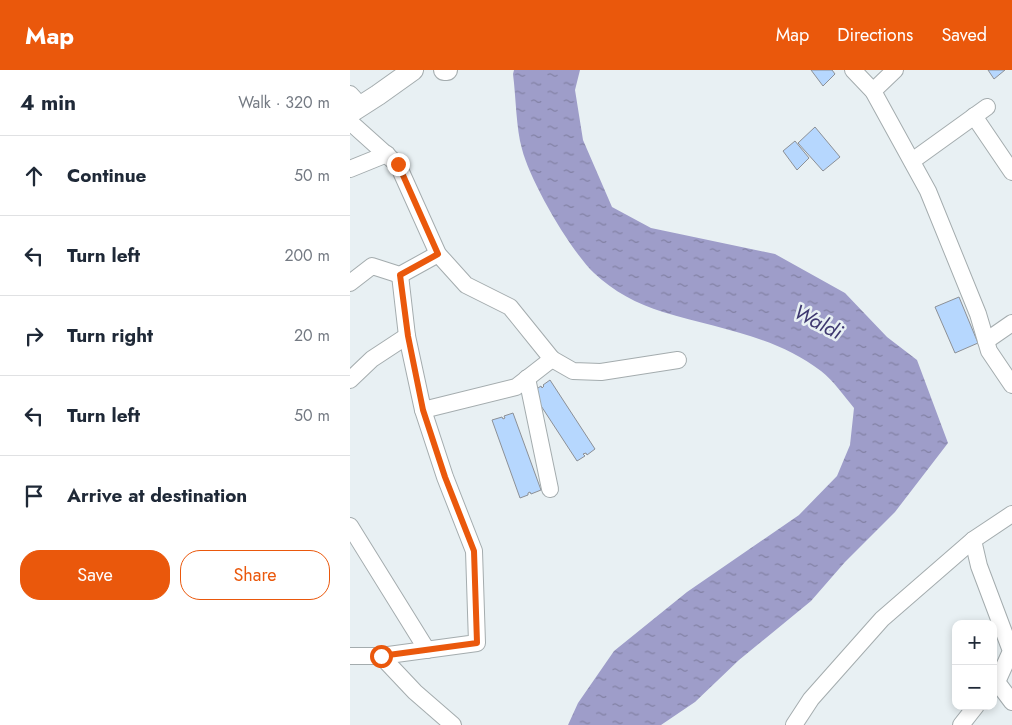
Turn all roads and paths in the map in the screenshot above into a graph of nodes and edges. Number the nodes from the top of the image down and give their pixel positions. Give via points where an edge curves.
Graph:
1 (413, 70) edge
2 (853, 70) edge
3 (895, 70) edge
4 (873, 91) junction
5 (353, 109) edge
6 (386, 154) junction
7 (912, 161) junction
8 (350, 169) edge
9 (1012, 172) edge
10 (438, 254) junction
11 (400, 275) junction
12 (350, 283) edge
13 (1012, 323) edge
14 (408, 336) junction
15 (986, 341) junction
16 (552, 358) junction
17 (678, 360) dead end
18 (527, 378) junction
19 (350, 380) edge
20 (1012, 385) edge
21 (423, 410) junction
22 (550, 489) dead end
23 (1012, 514) edge
24 (350, 526) edge
25 (973, 540) junction
26 (355, 547) edge
27 (427, 650) junction
28 (350, 656) edge
29 (381, 656) junction
30 (997, 680) edge
31 (997, 686) edge
32 (1012, 702) edge
33 (973, 710) edge
34 (453, 725) edge
35 (794, 725) edge
36 (961, 725) edge

1 - 5 main road
2 - 4 street
3 - 4 street
4 - 7 street
5 - 6 street
6 - 8 street
6 - 10 street via 398,164
7 - 9 street via 981,111
7 - 15 street via 928,191
10 - 11 street
10 - 16 street via 466,284 510,307
11 - 12 street via 372,266
11 - 14 street
13 - 15 street
14 - 19 street via 372,359
14 - 21 street
15 - 20 street via 989,351
16 - 17 street via 573,371 601,372
16 - 18 street
18 - 21 street via 516,387
18 - 22 street
21 - 27 street via 474,551 477,643
23 - 25 street
24 - 26 street
25 - 30 street via 978,566 1011,651
25 - 35 street via 882,619 811,700
26 - 27 street
27 - 29 street
28 - 29 street
29 - 34 street via 414,692
31 - 32 street
33 - 36 street

